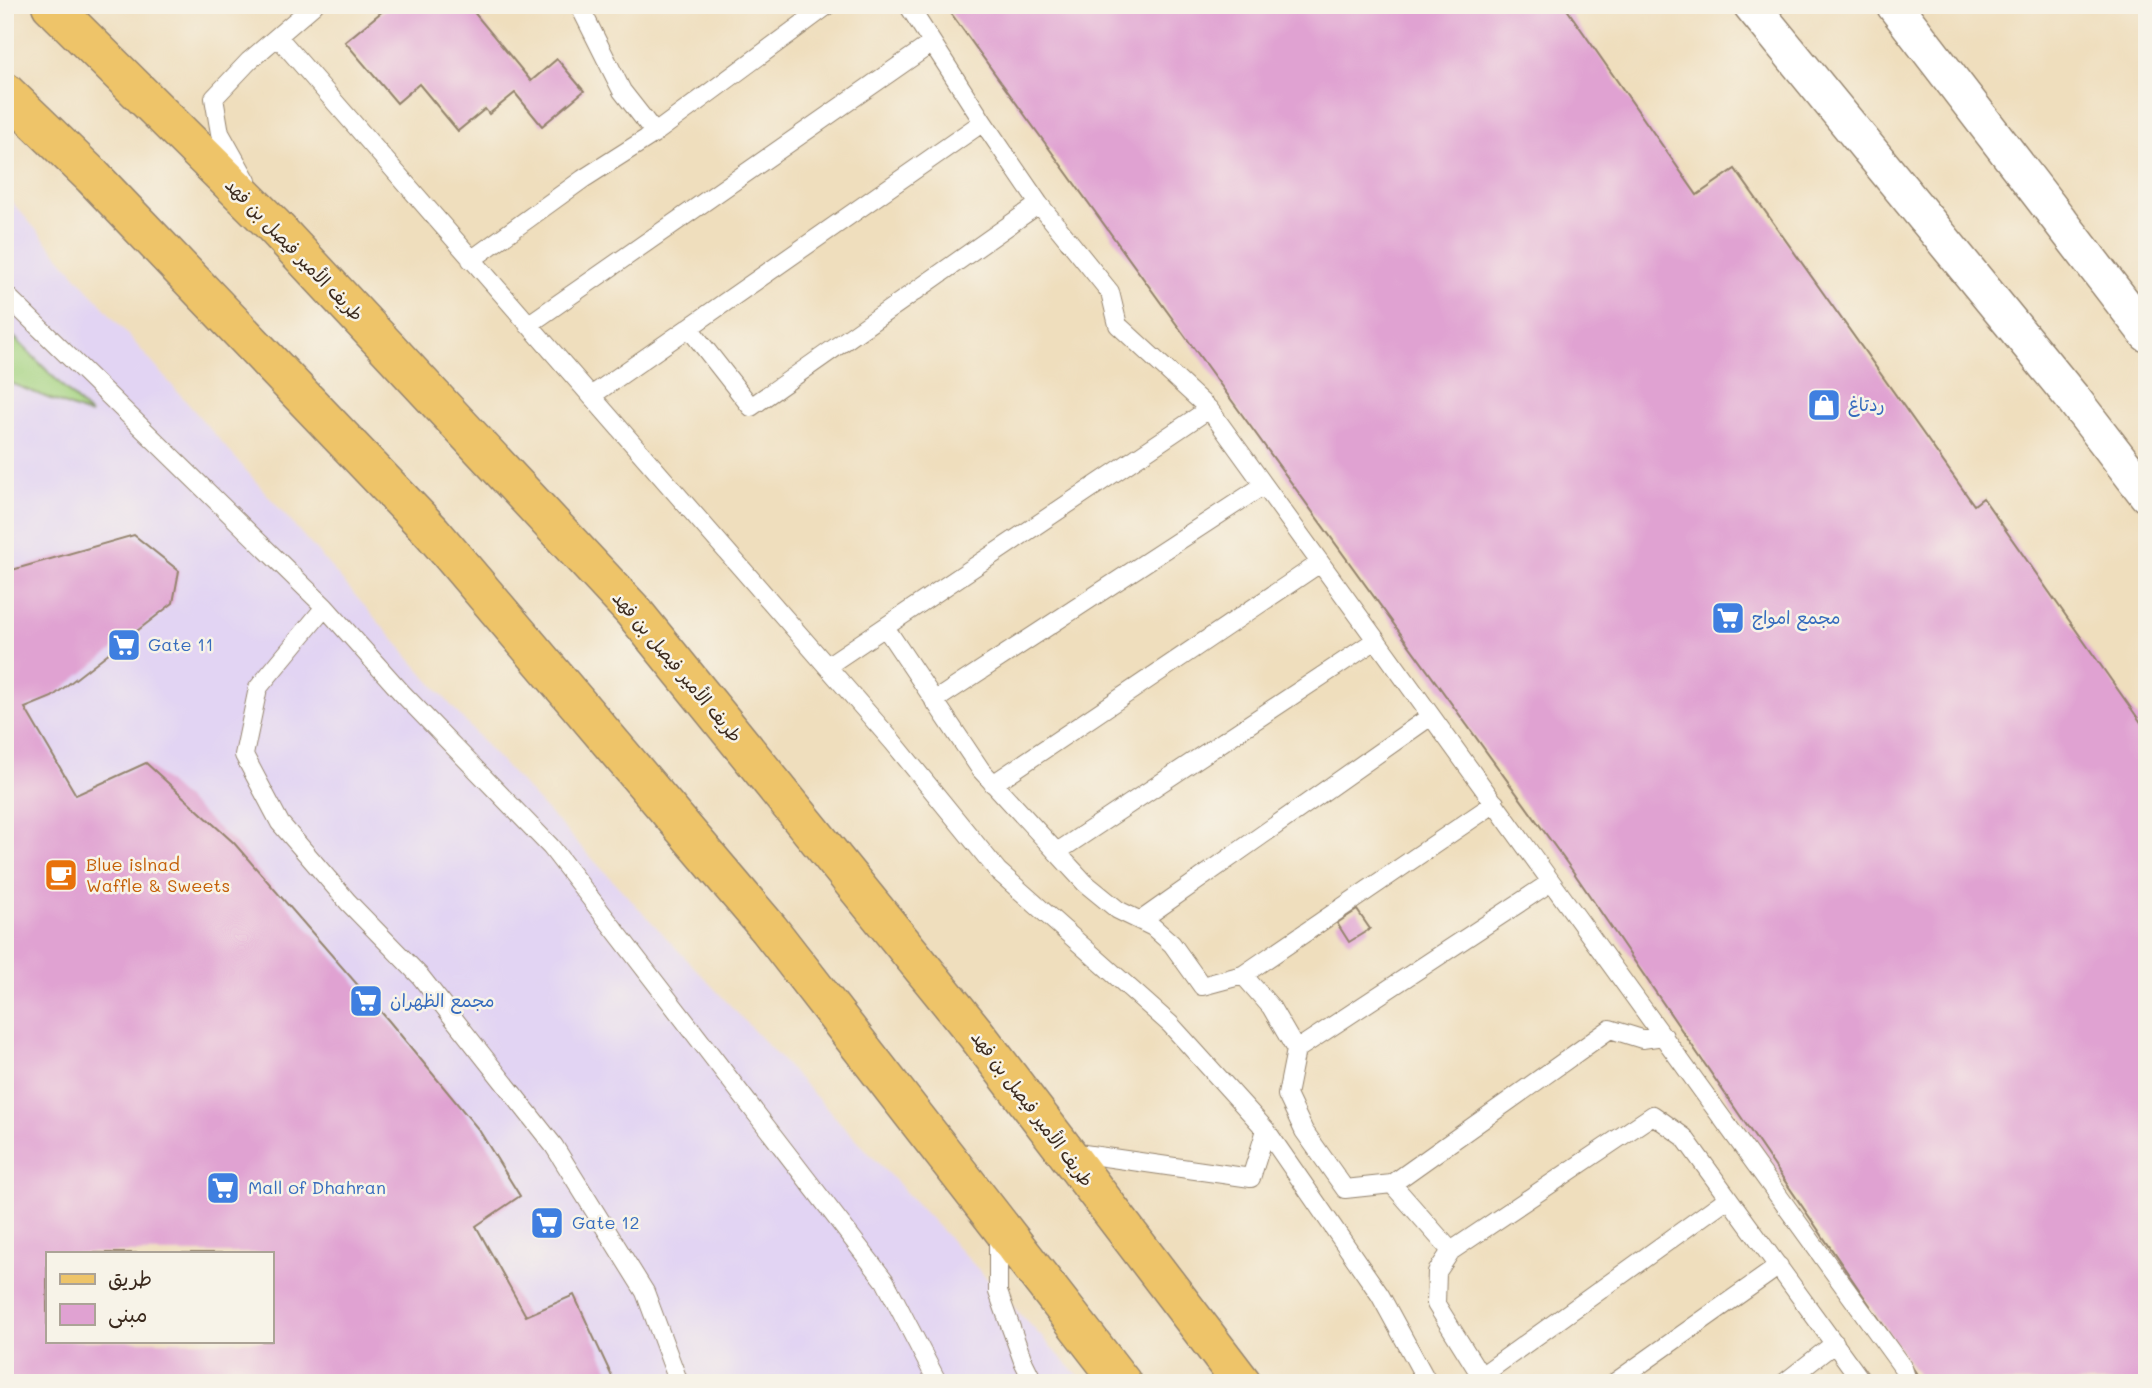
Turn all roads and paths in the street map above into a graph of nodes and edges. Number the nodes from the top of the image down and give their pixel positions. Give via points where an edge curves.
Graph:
1 (51, 5) edge
2 (314, 5) edge
3 (579, 5) edge
4 (828, 5) edge
5 (908, 5) edge
6 (1751, 5) edge
7 (1894, 5) edge
8 (278, 37) junction
9 (932, 43) junction
10 (5, 93) edge
11 (983, 122) junction
12 (655, 133) junction
13 (1039, 204) junction
14 (273, 225) junction
15 (471, 260) junction
16 (5, 294) edge
17 (528, 325) junction
18 (689, 328) junction
19 (2147, 334) edge
20 (591, 396) junction
21 (1209, 409) junction
22 (1264, 485) junction
23 (2147, 495) edge
24 (1320, 563) junction
25 (325, 607) junction
26 (885, 627) junction
27 (1376, 640) junction
28 (827, 666) junction
29 (934, 701) junction
30 (1431, 716) junction
31 (993, 784) junction
32 (1495, 803) junction
33 (1057, 852) junction
34 (1552, 882) junction
35 (1140, 921) junction
36 (1243, 975) junction
37 (1664, 1036) junction
38 (1296, 1050) junction
39 (1266, 1130) junction
40 (1063, 1151) junction
41 (1392, 1184) junction
42 (1728, 1198) junction
43 (998, 1223) junction
44 (1451, 1251) junction
45 (1779, 1266) junction
46 (1835, 1343) junction
47 (1476, 1380) edge
48 (679, 1383) edge
49 (938, 1383) edge
50 (1034, 1383) edge
51 (1122, 1383) edge
52 (1242, 1383) edge
53 (1428, 1383) edge
54 (1614, 1383) edge
55 (1784, 1383) edge
56 (1863, 1383) edge
57 (1908, 1383) edge

1 - 14 main road, طريف الأمير فيصل بن فهد
2 - 8 lane
3 - 12 lane via 622,91
4 - 12 lane
5 - 9 lane
6 - 23 street
7 - 19 street
8 - 14 lane via 214,98 220,133
8 - 15 lane
9 - 11 lane
9 - 17 lane
10 - 43 main road via 92,176 432,532 769,929
11 - 13 lane
11 - 18 lane
12 - 15 lane
13 - 18 lane via 751,407
13 - 21 lane via 1110,292 1118,325
14 - 40 main road, طريف الأمير فيصل بن فهد via 633,611 976,1034
15 - 17 lane
16 - 25 lane
17 - 20 lane
18 - 20 lane
20 - 28 lane
21 - 22 lane
21 - 26 lane
22 - 24 lane
22 - 29 lane
24 - 27 lane
24 - 31 lane
25 - 48 lane via 258,688 244,755 280,823 420,976 554,1146 645,1292
25 - 49 lane via 551,846 885,1281
26 - 28 lane
26 - 29 lane
27 - 30 lane
27 - 33 lane
28 - 39 lane via 998,871 1170,1024
29 - 31 lane
30 - 32 lane
30 - 35 lane
31 - 33 lane
32 - 34 lane
32 - 36 lane
33 - 35 lane via 1118,911
34 - 37 lane
34 - 38 lane
35 - 36 lane via 1172,944 1202,986
36 - 38 lane via 1271,1007
37 - 41 lane via 1642,1039 1610,1029
37 - 57 lane via 1903,1368
38 - 41 lane via 1287,1095 1304,1131 1345,1189
39 - 40 lane via 1251,1178
39 - 53 lane via 1380,1296
40 - 52 main road, طريف الأمير فيصل بن فهد
41 - 44 lane
42 - 44 lane via 1684,1137 1653,1115
42 - 45 lane
42 - 47 lane
43 - 50 lane via 998,1292
43 - 51 main road
44 - 47 lane via 1437,1272 1436,1304
45 - 46 lane
45 - 54 lane
46 - 55 lane
46 - 56 lane

